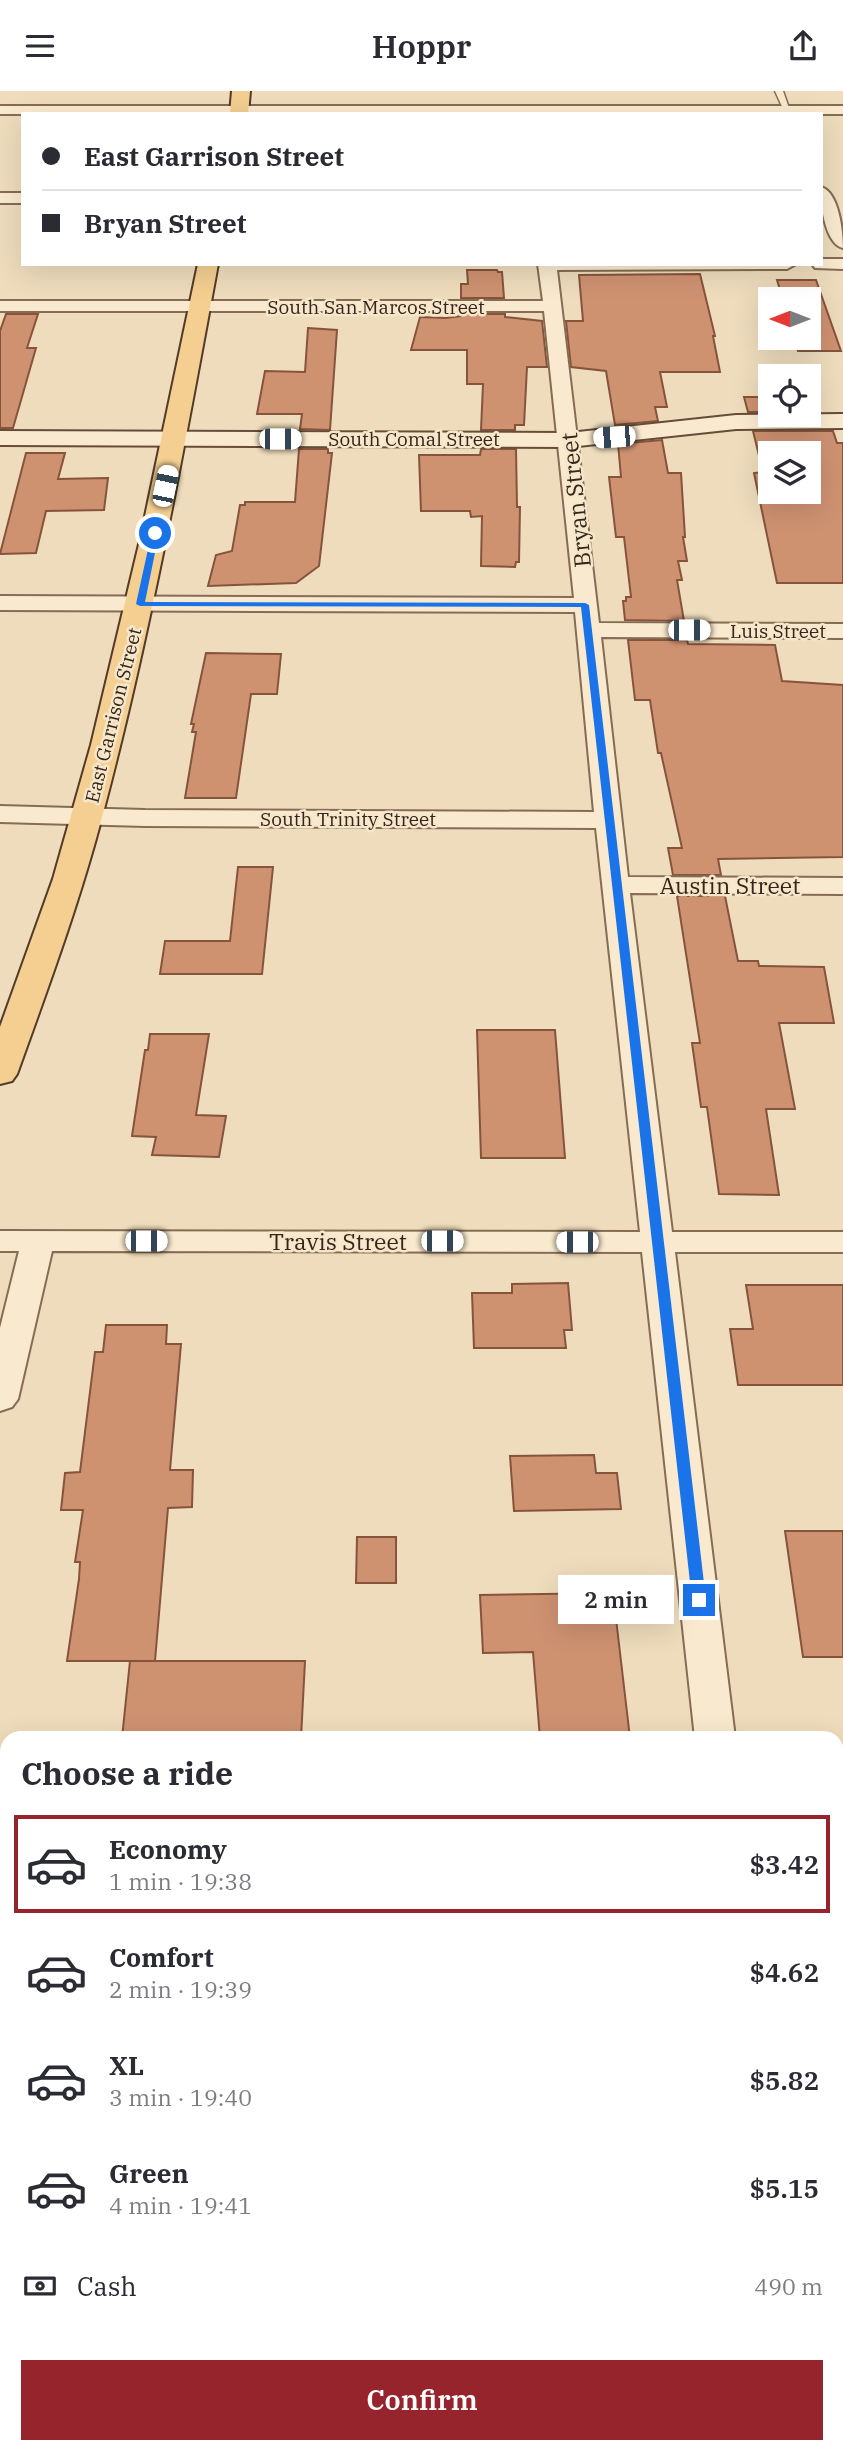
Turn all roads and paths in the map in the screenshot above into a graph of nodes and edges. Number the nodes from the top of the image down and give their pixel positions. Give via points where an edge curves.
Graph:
1 (241, 91) edge
2 (526, 91) edge
3 (779, 91) edge
4 (0, 110) edge
5 (843, 110) edge
6 (240, 112) edge
7 (528, 112) edge
8 (788, 112) edge
9 (823, 197) edge
10 (0, 198) edge
11 (21, 198) edge
12 (843, 243) edge
13 (823, 264) edge
14 (843, 264) edge
15 (208, 266) edge
16 (547, 266) edge
17 (0, 306) edge
18 (552, 306) junction
19 (200, 307) junction
20 (843, 421) edge
21 (0, 438) edge
22 (175, 439) junction
23 (569, 440) junction
24 (0, 603) edge
25 (140, 604) junction
26 (586, 617) junction
27 (843, 631) edge
28 (0, 814) edge
29 (88, 815) junction
30 (608, 820) junction
31 (617, 885) junction
32 (843, 886) edge
33 (0, 1074) edge
34 (0, 1241) edge
35 (38, 1241) junction
36 (658, 1242) junction
37 (843, 1242) edge
38 (0, 1399) edge
39 (714, 1731) edge

1 - 6 main road
2 - 7 street
3 - 8 lane
4 - 6 street
5 - 8 street
6 - 7 street
7 - 8 street
9 - 12 street
10 - 11 street
13 - 14 street
15 - 19 main road, East Garrison Street
16 - 18 street, Bryan Street
17 - 19 street, South San Marcos Street
18 - 19 street, South San Marcos Street
18 - 23 street, Bryan Street
19 - 22 main road, East Garrison Street
20 - 23 street, South Comal Street via 736,422
21 - 22 street, South Comal Street
22 - 23 street, South Comal Street
22 - 25 main road, East Garrison Street
23 - 26 street, Bryan Street
24 - 25 street, Luis Street
25 - 26 street, Luis Street
25 - 29 main road, East Garrison Street
26 - 27 street, Luis Street
26 - 30 street, Bryan Street
28 - 29 street, South Trinity Street
29 - 30 street, South Trinity Street
29 - 33 main road, East Garrison Street
30 - 31 street, Bryan Street
31 - 32 street, Austin Street
31 - 36 street, Bryan Street
34 - 35 street, Travis Street
35 - 36 street, Travis Street
35 - 38 street
36 - 37 street, Travis Street
36 - 39 street, Bryan Street

